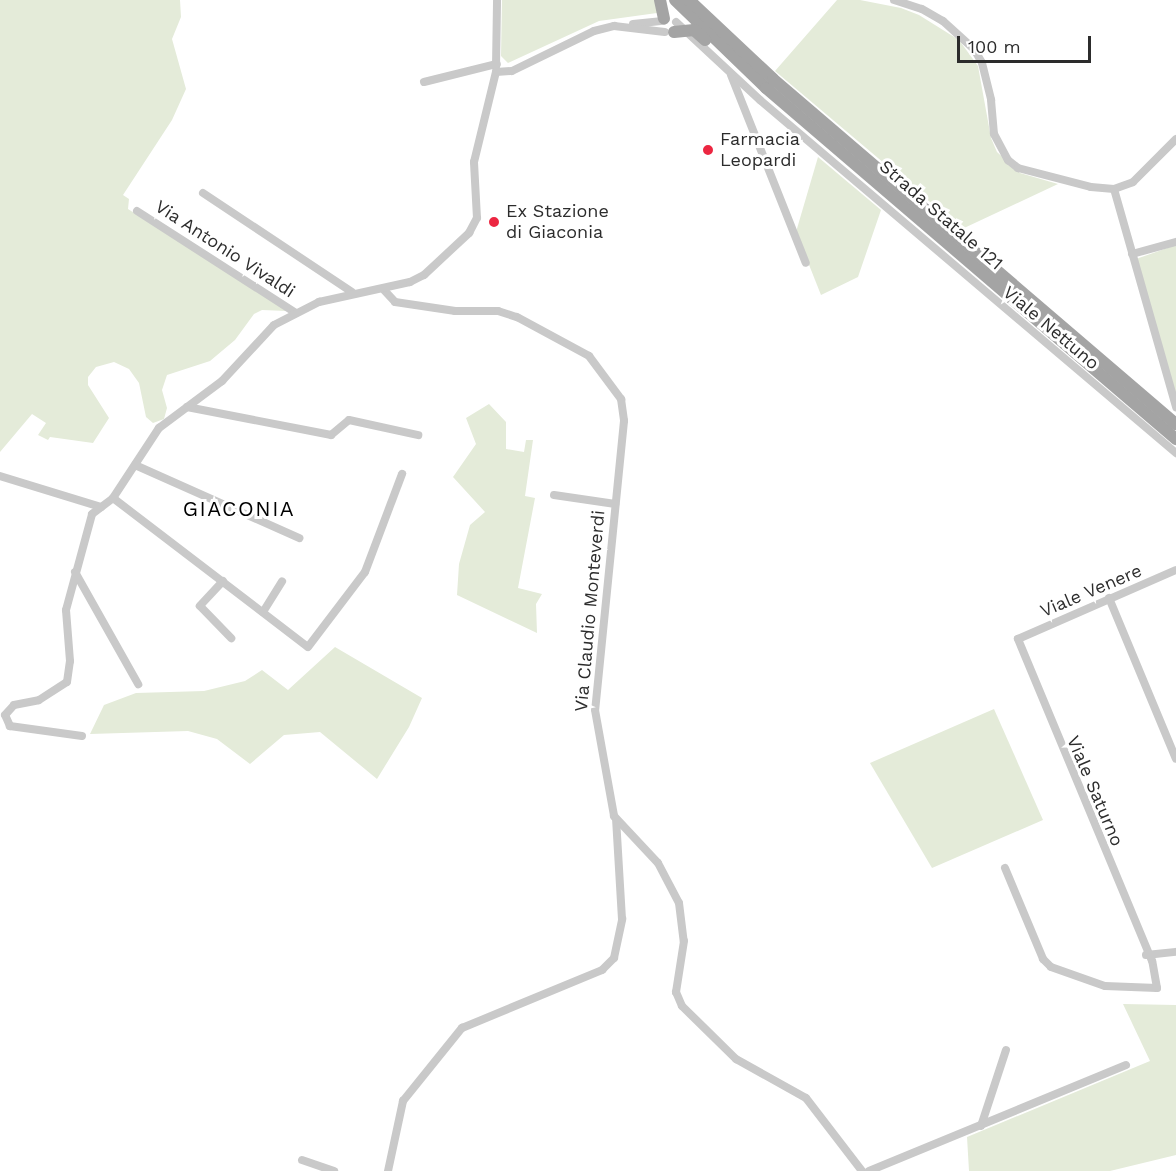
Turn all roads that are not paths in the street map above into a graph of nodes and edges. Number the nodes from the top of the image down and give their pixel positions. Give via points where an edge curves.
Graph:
1 (497, 0) edge
2 (660, 0) edge
3 (675, 0) edge
4 (894, 0) edge
5 (691, 7) edge
6 (673, 28) junction
7 (496, 68) junction
8 (731, 74) junction
9 (424, 82) dead end
10 (766, 87) junction
11 (1176, 139) edge
12 (1114, 189) junction
13 (203, 193) dead end
14 (137, 211) dead end
15 (1176, 242) edge
16 (1132, 254) junction
17 (806, 263) dead end
18 (384, 290) junction
19 (352, 292) junction
20 (296, 313) junction
21 (187, 407) junction
22 (1176, 407) edge
23 (1176, 424) edge
24 (418, 435) dead end
25 (1176, 439) edge
26 (1176, 453) edge
27 (135, 465) junction
28 (402, 474) dead end
29 (0, 476) edge
30 (554, 495) dead end
31 (113, 498) junction
32 (615, 504) junction
33 (100, 507) junction
34 (299, 538) dead end
35 (1176, 570) edge
36 (75, 572) junction
37 (223, 581) junction
38 (282, 582) dead end
39 (1109, 598) junction
40 (263, 612) junction
41 (231, 638) dead end
42 (1018, 639) joint
43 (138, 684) dead end
44 (82, 736) dead end
45 (1176, 759) edge
46 (616, 819) junction
47 (1005, 868) dead end
48 (1176, 952) edge
49 (1146, 955) junction
50 (1006, 1050) dead end
51 (1126, 1065) dead end
52 (981, 1126) junction
53 (302, 1160) dead end
54 (334, 1171) edge
55 (388, 1171) edge
56 (862, 1171) edge
57 (868, 1171) edge

1 - 7 street
2 - 6 main road
3 - 5 main road
4 - 12 street via 943,21 974,49 982,63 991,100 994,134 1008,160 1029,173
5 - 10 main road, Strada Statale 121
5 - 23 main road, Strada Statale 121
6 - 7 street via 614,26 594,31 512,71
6 - 8 street, Viale Nettuno
6 - 10 main road via 694,30 735,69
7 - 9 street
7 - 18 street via 474,162 476,221 469,233 424,275
8 - 17 street
8 - 26 street, Viale Nettuno
10 - 25 main road, Strada Statale 121
11 - 12 street via 1133,182
12 - 16 street
13 - 19 street
14 - 20 street, Via Antonio Vivaldi
15 - 16 street
16 - 22 street
18 - 19 street
18 - 32 street, Via Claudio Monteverdi via 395,302 455,311 506,313 596,363 623,408
19 - 20 street
20 - 21 street via 274,325 222,381
21 - 24 street via 331,435 349,420
21 - 27 street via 159,428
27 - 31 street
27 - 34 street
28 - 40 street via 365,572 308,647
29 - 33 street
30 - 32 street
31 - 33 street
31 - 37 street
32 - 46 street, Via Claudio Monteverdi via 595,710
33 - 36 street via 92,514
35 - 39 street, Viale Venere
36 - 43 street
36 - 44 street via 65,618 70,661 67,682 39,700 14,705 5,715 10,726
37 - 40 street
37 - 41 street via 200,606
38 - 40 street
39 - 42 street, Viale Venere
39 - 45 street
42 - 49 street, Viale Saturno
46 - 55 street, Via Claudio Monteverdi via 622,919 614,958 602,970 462,1028 403,1101
46 - 56 street via 658,863 679,903 684,941 676,992 682,1006 735,1059 806,1098
47 - 49 street, Viale Saturno via 1043,959 1052,967 1105,986 1152,990 1157,983 1152,961
48 - 49 street
50 - 52 street
51 - 52 street
52 - 57 street
53 - 54 street

